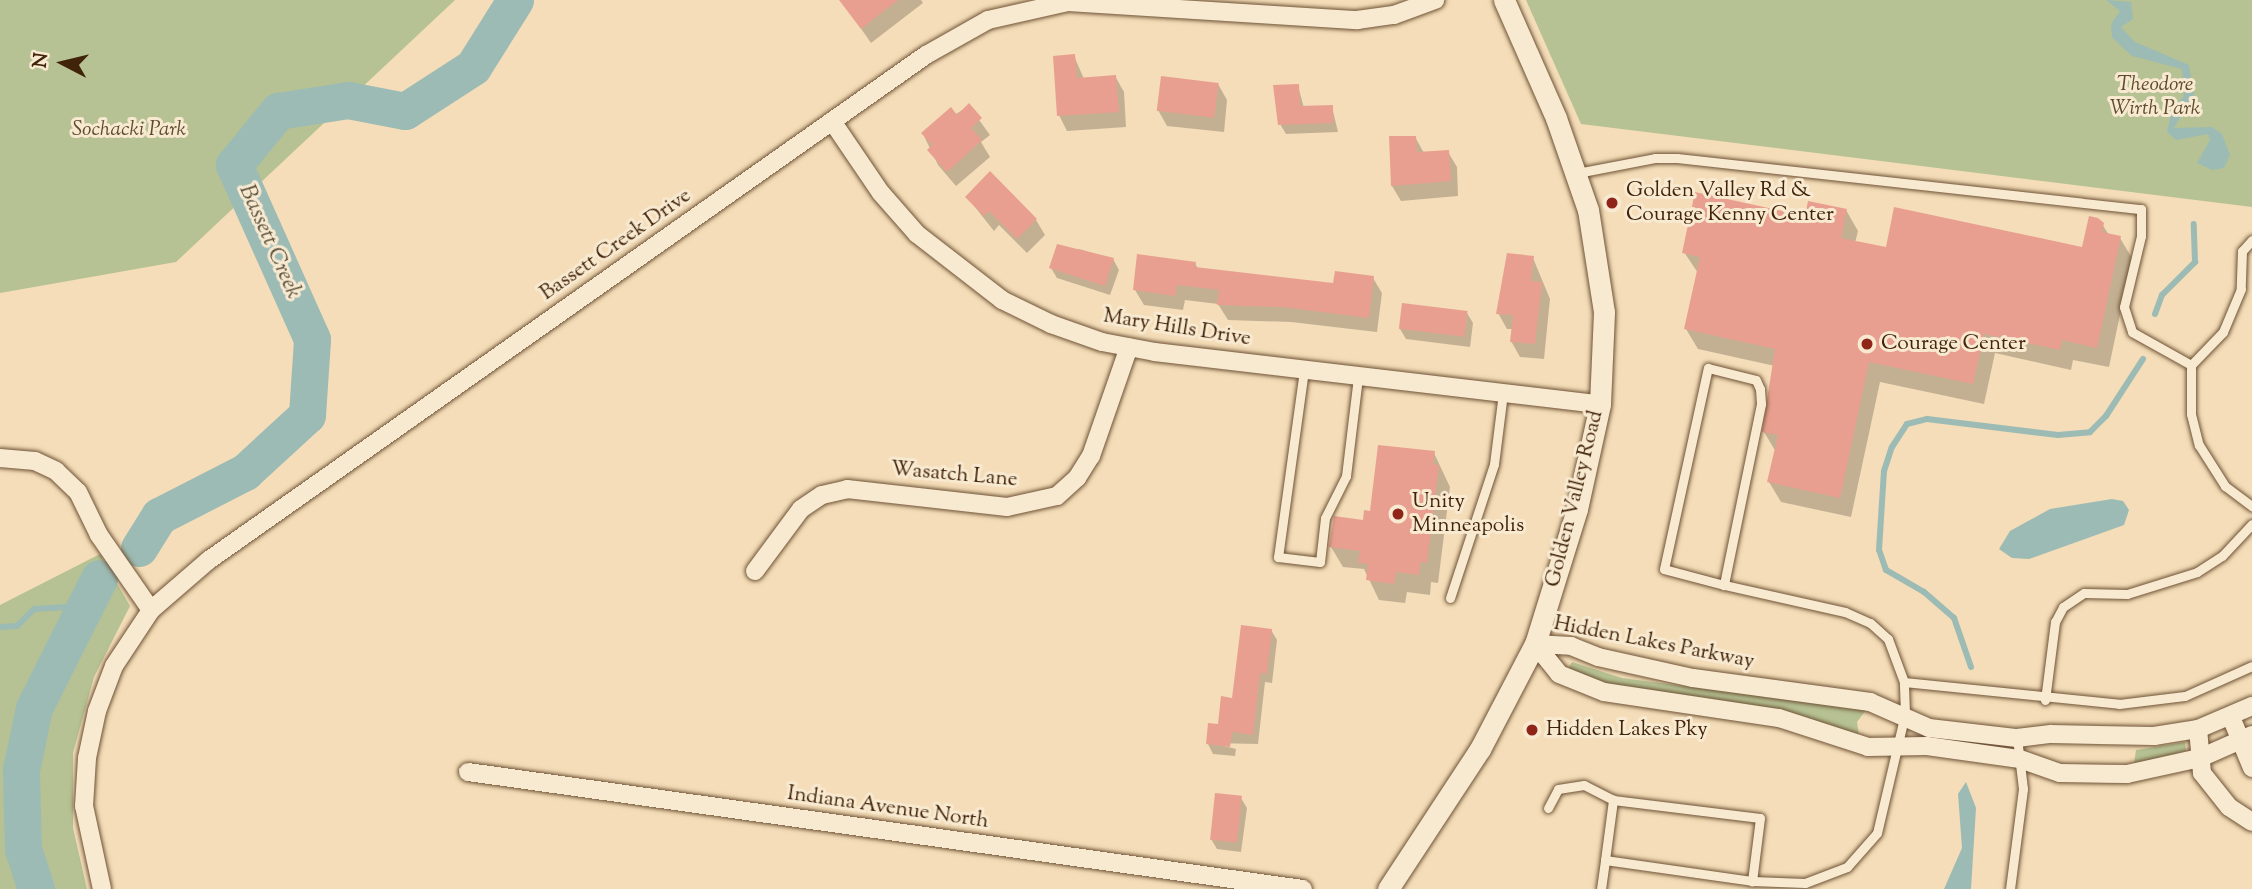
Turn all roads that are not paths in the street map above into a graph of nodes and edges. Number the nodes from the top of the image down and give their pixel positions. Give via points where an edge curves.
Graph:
1 (1435, 0) edge
2 (1504, 0) edge
3 (832, 121) junction
4 (1577, 173) junction
5 (2252, 240) edge
6 (1129, 347) junction
7 (2191, 365) junction
8 (1304, 370) junction
9 (1358, 377) junction
10 (1503, 393) junction
11 (1600, 404) junction
12 (0, 458) edge
13 (2252, 506) edge
14 (2252, 524) edge
15 (755, 571) dead end
16 (1724, 586) junction
17 (1450, 598) dead end
18 (151, 610) junction
19 (1535, 644) junction
20 (2252, 666) edge
21 (1904, 682) junction
22 (2045, 700) junction
23 (2252, 706) edge
24 (1905, 714) junction
25 (2231, 717) junction
26 (2198, 729) junction
27 (2017, 738) junction
28 (2246, 738) edge
29 (1900, 750) junction
30 (2200, 758) junction
31 (2020, 759) junction
32 (2252, 768) edge
33 (468, 772) dead end
34 (1613, 800) junction
35 (1548, 808) dead end
36 (2252, 822) edge
37 (1605, 860) junction
38 (1752, 881) junction
39 (102, 889) edge
40 (1303, 889) edge
41 (1388, 889) edge
42 (1601, 889) edge
43 (2011, 889) edge

1 - 3 street, Bassett Creek Drive via 1394,15 1357,20 1068,2 1028,9 953,38
2 - 4 street, Golden Valley Road
3 - 6 street, Mary Hills Drive via 881,193 917,234 958,269 1002,300 1051,324
3 - 18 street, Bassett Creek Drive via 209,560
4 - 7 lane via 1644,159 1677,158 2141,209 2141,236 2124,307 2132,332
4 - 11 street, Golden Valley Road via 1600,261 1604,312
5 - 7 lane via 2242,251 2241,289 2223,332
6 - 8 street, Mary Hills Drive
6 - 15 street, Wasatch Lane via 1091,456 1077,478 1057,496 1007,507 846,489 822,495 801,509
7 - 13 lane via 2191,414 2199,445 2225,486
8 - 9 street, Mary Hills Drive
8 - 9 lane via 1278,557 1320,562 1325,518 1346,476
9 - 10 street, Mary Hills Drive
10 - 11 street, Mary Hills Drive
10 - 17 lane via 1494,464
11 - 19 street, Golden Valley Road via 1577,509
12 - 18 street via 35,461 56,471 78,492 99,535
14 - 22 lane via 2222,556 2197,572 2127,594 2084,593 2063,607 2055,622
16 - 16 lane via 1664,569 1708,368 1755,380 1760,389 1761,404
16 - 21 lane via 1845,612 1870,624 1888,639
18 - 39 street, Bassett Creek Drive via 114,666 97,711 87,758 84,806
19 - 24 street, Hidden Lakes Parkway via 1571,646 1598,657 1693,678 1870,702
19 - 29 street, Hidden Lakes Parkway via 1559,674 1604,692 1779,718 1868,747
19 - 41 street, Golden Valley Road via 1473,760
20 - 22 lane via 2174,698 2119,704
21 - 22 lane
21 - 24 lane
23 - 25 street, Hidden Lakes Parkway
24 - 27 street, Hidden Lakes Parkway via 1929,728
24 - 29 lane
25 - 26 street, Hidden Lakes Parkway
25 - 28 street
26 - 27 street, Hidden Lakes Parkway via 2122,738 2051,734
26 - 30 street
27 - 31 lane
28 - 30 street, Hidden Lakes Parkway
28 - 32 street
29 - 31 street, Hidden Lakes Parkway via 1927,746
29 - 38 lane via 1885,812 1861,855 1826,877 1805,883
30 - 31 street, Hidden Lakes Parkway via 2103,776 2060,773
30 - 36 street via 2202,773 2218,796
31 - 43 lane via 2022,789
33 - 40 street, Indiana Avenue North
34 - 35 lane via 1598,789 1570,784 1558,789
34 - 37 lane
34 - 38 lane via 1760,818
37 - 38 lane
37 - 42 lane

